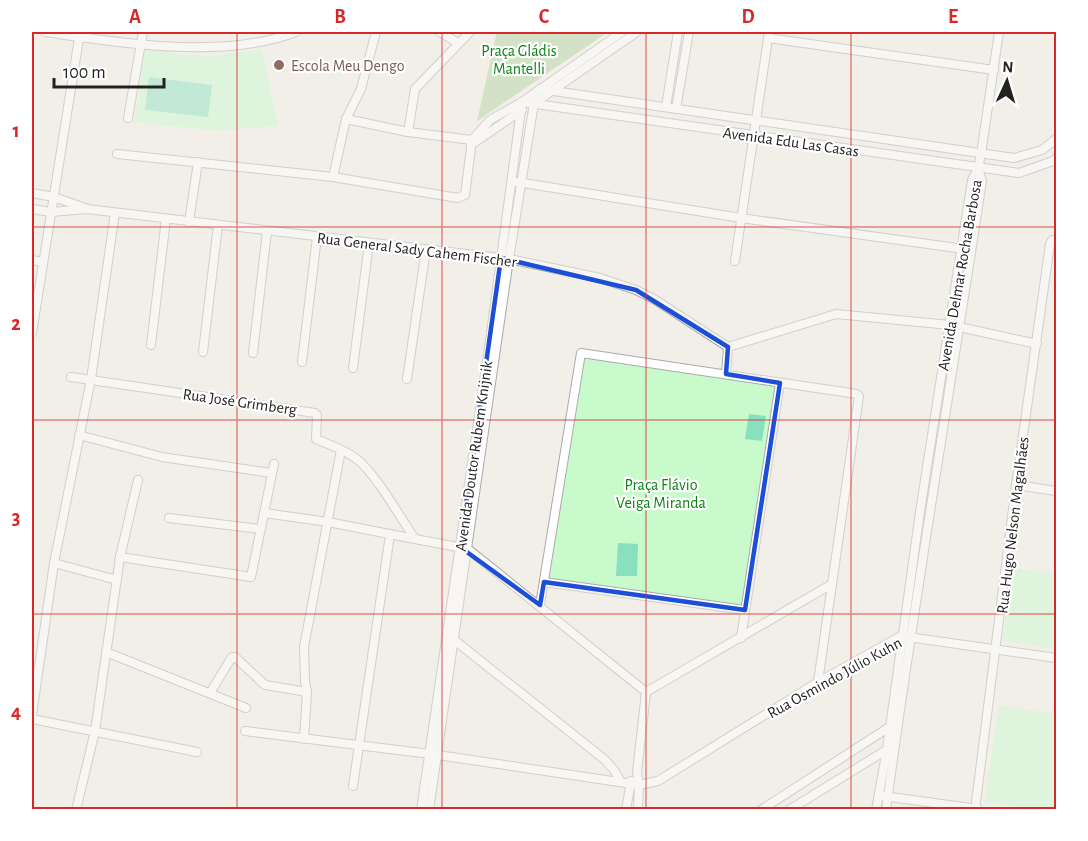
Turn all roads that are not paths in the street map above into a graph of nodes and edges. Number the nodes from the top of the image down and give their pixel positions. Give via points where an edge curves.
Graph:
1 (45, 32) edge
2 (143, 32) edge
3 (296, 32) edge
4 (375, 32) edge
5 (440, 32) edge
6 (470, 32) edge
7 (622, 32) edge
8 (637, 32) edge
9 (678, 32) edge
10 (689, 32) edge
11 (999, 32) edge
12 (79, 34) edge
13 (768, 35) edge
14 (141, 43) junction
15 (458, 43) junction
16 (994, 70) junction
17 (540, 89) junction
18 (554, 91) junction
19 (522, 102) junction
20 (534, 103) junction
21 (666, 107) junction
22 (676, 109) junction
23 (521, 111) junction
24 (129, 118) dead end
25 (346, 119) junction
26 (756, 121) junction
27 (408, 132) junction
28 (754, 136) junction
29 (1056, 139) edge
30 (472, 142) junction
31 (117, 154) dead end
32 (981, 154) junction
33 (1056, 158) edge
34 (198, 162) junction
35 (978, 169) junction
36 (333, 177) junction
37 (516, 182) junction
38 (32, 193) edge
39 (54, 197) junction
40 (32, 209) edge
41 (87, 209) junction
42 (51, 212) junction
43 (115, 213) junction
44 (741, 218) junction
45 (166, 219) junction
46 (189, 222) junction
47 (218, 225) junction
48 (267, 231) junction
49 (317, 237) junction
50 (1054, 240) edge
51 (369, 243) junction
52 (426, 249) junction
53 (962, 249) junction
54 (971, 250) junction
55 (505, 259) junction
56 (32, 260) edge
57 (735, 261) dead end
58 (43, 262) junction
59 (950, 325) junction
60 (961, 326) junction
61 (32, 333) edge
62 (1037, 344) junction
63 (151, 345) dead end
64 (728, 347) junction
65 (203, 352) dead end
66 (252, 353) dead end
67 (302, 362) dead end
68 (353, 368) dead end
69 (726, 374) junction
70 (71, 377) dead end
71 (91, 379) junction
72 (407, 379) dead end
73 (780, 383) junction
74 (79, 435) junction
75 (341, 450) junction
76 (274, 464) dead end
77 (271, 473) junction
78 (138, 480) dead end
79 (1016, 485) junction
80 (1056, 491) edge
81 (264, 513) junction
82 (169, 518) dead end
83 (328, 522) junction
84 (260, 530) junction
85 (390, 534) junction
86 (415, 539) junction
87 (464, 548) junction
88 (120, 557) junction
89 (54, 563) junction
90 (117, 580) junction
91 (544, 582) junction
92 (832, 584) junction
93 (540, 605) junction
94 (745, 610) junction
95 (447, 634) junction
96 (906, 636) junction
97 (741, 638) junction
98 (454, 640) junction
99 (996, 650) junction
100 (106, 652) junction
101 (1056, 658) edge
102 (818, 682) junction
103 (307, 692) junction
104 (210, 693) junction
105 (646, 693) junction
106 (246, 708) dead end
107 (32, 717) edge
108 (900, 719) junction
109 (889, 728) junction
110 (95, 731) junction
111 (245, 731) dead end
112 (304, 739) junction
113 (896, 743) junction
114 (360, 746) junction
115 (887, 749) junction
116 (197, 752) dead end
117 (434, 754) junction
118 (826, 768) junction
119 (637, 772) junction
120 (835, 781) junction
121 (625, 783) junction
122 (639, 785) junction
123 (353, 786) dead end
124 (878, 795) junction
125 (888, 796) junction
126 (976, 809) edge
127 (76, 810) edge
128 (421, 810) edge
129 (429, 810) edge
130 (626, 810) edge
131 (638, 810) edge
132 (760, 810) edge
133 (789, 810) edge
134 (876, 810) edge
135 (886, 810) edge

1 - 12 street
2 - 14 street
3 - 14 street via 239,46 189,48
4 - 25 street via 361,89
5 - 15 street
6 - 15 street
7 - 17 street
8 - 18 street
9 - 21 street
10 - 22 street
11 - 16 street
12 - 14 street
12 - 39 street
13 - 16 street
13 - 26 street
14 - 24 street
15 - 27 street via 415,89
16 - 32 street
17 - 18 street, Avenida Edu Las Casas
17 - 19 street
18 - 20 street
18 - 21 street, Avenida Edu Las Casas
19 - 20 street, Avenida Edu Las Casas
19 - 23 street, Avenida Doutor Rubem Knijnik
19 - 30 street via 490,120
20 - 23 street
20 - 28 street, Avenida Edu Las Casas
20 - 37 street, Avenida Doutor Rubem Knijnik
21 - 22 street, Avenida Edu Las Casas
22 - 26 street, Avenida Edu Las Casas
23 - 30 street
23 - 37 street, Avenida Doutor Rubem Knijnik
25 - 27 street
25 - 36 street
26 - 28 street
26 - 32 street, Avenida Edu Las Casas
27 - 30 street
28 - 35 street, Avenida Edu Las Casas
28 - 44 street
29 - 32 street, Avenida Edu Las Casas via 1042,150 1014,158
30 - 36 street via 462,197
31 - 34 street
32 - 35 street
33 - 35 street, Avenida Edu Las Casas via 1019,173
34 - 36 street
34 - 46 street
35 - 53 street, Avenida Delmar Rocha Barbosa via 972,180
35 - 54 street, Avenida Delmar Rocha Barbosa via 982,181
37 - 44 street
37 - 55 street, Avenida Doutor Rubem Knijnik
38 - 39 street
39 - 41 street
39 - 42 street
40 - 42 street
41 - 42 street
41 - 43 street, Rua General Sady Cahem Fischer
42 - 58 street
43 - 45 street, Rua General Sady Cahem Fischer
43 - 71 street
44 - 53 street
44 - 57 street
45 - 46 street, Rua General Sady Cahem Fischer
45 - 63 street
46 - 47 street, Rua General Sady Cahem Fischer
47 - 48 street, Rua General Sady Cahem Fischer
47 - 65 street
48 - 49 street, Rua General Sady Cahem Fischer
48 - 66 street
49 - 51 street, Rua General Sady Cahem Fischer
49 - 67 street
50 - 62 street, Rua Hugo Nelson Magalhães
51 - 52 street, Rua General Sady Cahem Fischer
51 - 68 street
52 - 55 street, Rua General Sady Cahem Fischer
52 - 72 street
53 - 54 street
53 - 59 street, Avenida Delmar Rocha Barbosa
54 - 60 street, Avenida Delmar Rocha Barbosa
55 - 64 street, Rua General Sady Cahem Fischer via 600,278 636,290
55 - 87 street, Avenida Doutor Rubem Knijnik
56 - 58 street
58 - 61 street
59 - 60 street
59 - 64 street via 836,314
59 - 96 street, Avenida Delmar Rocha Barbosa
60 - 62 street
60 - 96 street, Avenida Delmar Rocha Barbosa
62 - 79 street, Rua Hugo Nelson Magalhães
64 - 69 street
69 - 73 street
69 - 91 street via 581,353
70 - 71 street, Rua José Grimberg
71 - 74 street
71 - 75 street, Rua José Grimberg via 313,412 317,415 316,439
73 - 92 street via 859,394
73 - 94 street
74 - 77 street via 162,457
74 - 89 street
75 - 83 street
75 - 86 street, Rua José Grimberg via 371,474
76 - 77 street
77 - 81 street
78 - 88 street
79 - 80 street
79 - 99 street, Rua Hugo Nelson Magalhães
81 - 83 street
81 - 84 street
82 - 84 street
83 - 85 street
83 - 103 street via 304,647
84 - 88 street via 251,577
85 - 86 street
85 - 114 street
86 - 87 street
87 - 93 street
87 - 95 street, Avenida Doutor Rubem Knijnik
87 - 98 street, Avenida Doutor Rubem Knijnik
88 - 90 street
89 - 90 street
89 - 107 street
90 - 100 street
91 - 93 street
91 - 94 street
92 - 97 street
92 - 102 street
93 - 105 street
94 - 97 street
95 - 98 street
95 - 117 street, Avenida Doutor Rubem Knijnik
96 - 99 street, Rua Osmindo Júlio Kuhn
96 - 102 street, Rua Osmindo Júlio Kuhn
96 - 108 street, Avenida Delmar Rocha Barbosa
96 - 109 street, Avenida Delmar Rocha Barbosa
97 - 105 street
98 - 117 street, Avenida Doutor Rubem Knijnik
98 - 121 street via 604,759
99 - 101 street, Rua Osmindo Júlio Kuhn
99 - 126 street, Rua Hugo Nelson Magalhães
100 - 104 street
100 - 110 street
102 - 122 street, Rua Osmindo Júlio Kuhn via 658,781
103 - 104 street via 265,685 232,657
103 - 112 street
104 - 106 street
105 - 119 street
107 - 110 street
108 - 109 street
108 - 113 street, Avenida Delmar Rocha Barbosa
109 - 115 street, Avenida Delmar Rocha Barbosa
109 - 118 street
110 - 116 street
110 - 127 street
111 - 112 street, Rua Osmindo Júlio Kuhn
112 - 114 street, Rua Osmindo Júlio Kuhn
113 - 115 street
113 - 125 street, Avenida Delmar Rocha Barbosa
114 - 117 street, Rua Osmindo Júlio Kuhn
114 - 123 street
115 - 120 street
115 - 124 street, Avenida Delmar Rocha Barbosa
117 - 121 street, Rua Osmindo Júlio Kuhn
117 - 128 street, Avenida Doutor Rubem Knijnik
117 - 129 street, Avenida Doutor Rubem Knijnik
118 - 120 street
118 - 132 street
119 - 121 street
119 - 122 street
120 - 133 street
121 - 122 street, Rua Osmindo Júlio Kuhn
121 - 130 street
122 - 131 street
124 - 125 street
124 - 134 street, Avenida Delmar Rocha Barbosa
125 - 126 street
125 - 135 street, Avenida Delmar Rocha Barbosa

